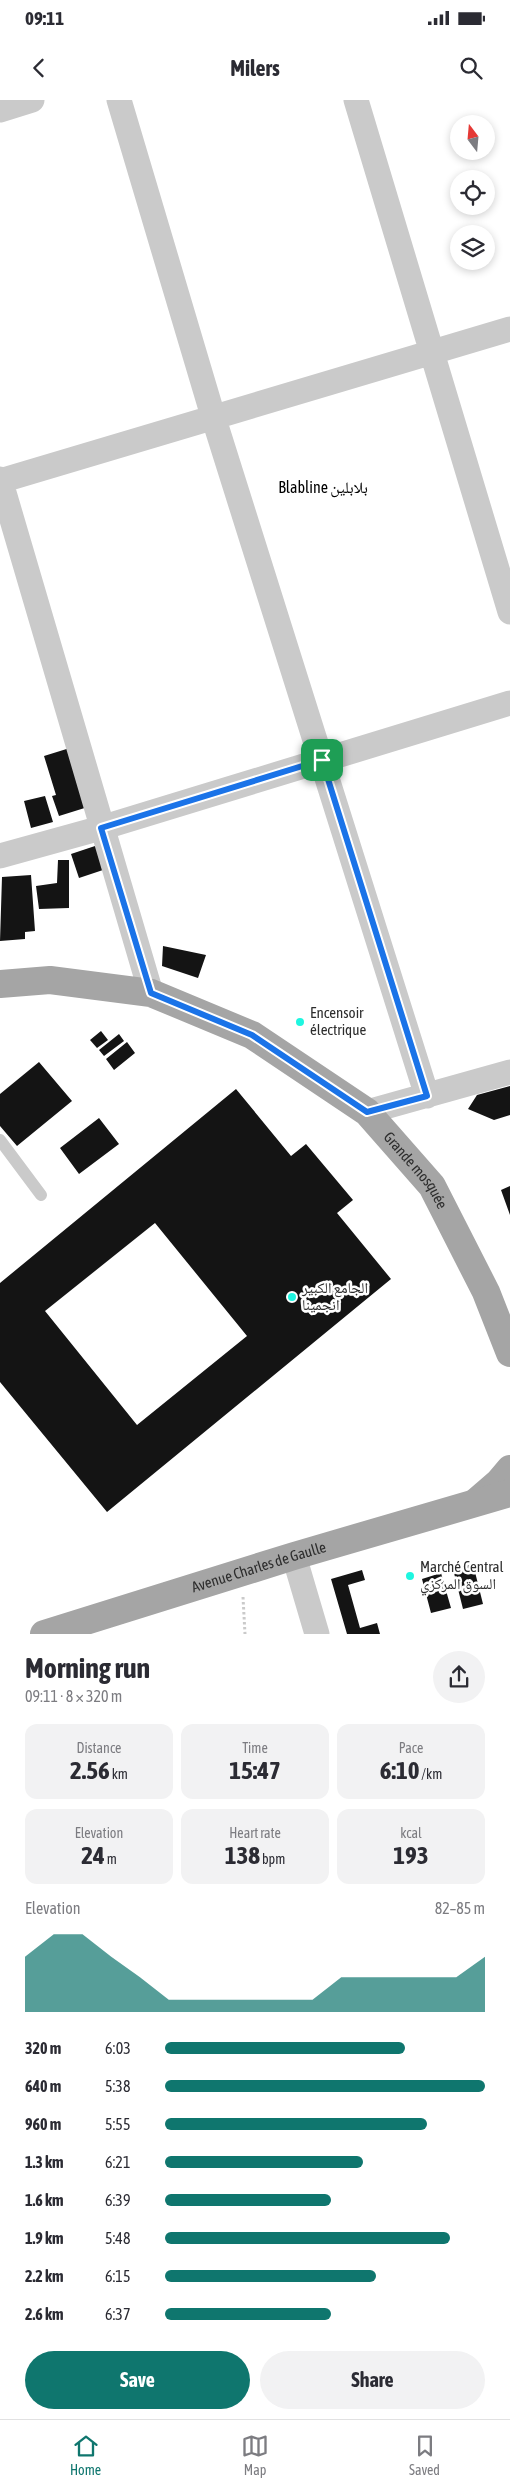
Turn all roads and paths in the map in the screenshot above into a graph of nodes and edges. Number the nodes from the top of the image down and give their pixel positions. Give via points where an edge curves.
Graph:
1 (32, 100) edge
2 (119, 100) edge
3 (356, 100) edge
4 (0, 110) edge
5 (510, 329) edge
6 (432, 351) junction
7 (213, 416) junction
8 (0, 480) edge
9 (510, 612) edge
10 (510, 703) edge
11 (322, 760) junction
12 (101, 828) junction
13 (0, 856) edge
14 (0, 984) edge
15 (151, 993) junction
16 (510, 1072) edge
17 (427, 1096) junction
18 (367, 1112) junction
19 (0, 1140) edge
20 (41, 1195) dead end
21 (510, 1353) edge
22 (510, 1469) edge
23 (510, 1493) edge
24 (474, 1503) junction
25 (294, 1556) junction
26 (241, 1574) junction
27 (44, 1634) edge
28 (245, 1634) edge
29 (317, 1634) edge

1 - 4 street
2 - 7 street
3 - 6 street
5 - 6 street
6 - 7 street
6 - 9 street
7 - 8 street
7 - 11 street
8 - 12 street
10 - 11 street
11 - 12 street
11 - 17 street
12 - 13 street
12 - 15 street
14 - 15 main road, Grande mosquée via 50,980
15 - 18 main road, Grande mosquée via 252,1035
16 - 17 street
17 - 18 street
18 - 21 main road, Grande mosquée via 432,1186 486,1292
19 - 20 lane
22 - 24 main road, Avenue Charles de Gaulle
23 - 24 main road, Avenue Charles de Gaulle
24 - 25 main road, Avenue Charles de Gaulle
25 - 26 main road, Avenue Charles de Gaulle
25 - 29 street
26 - 27 main road, Avenue Charles de Gaulle
26 - 28 path

